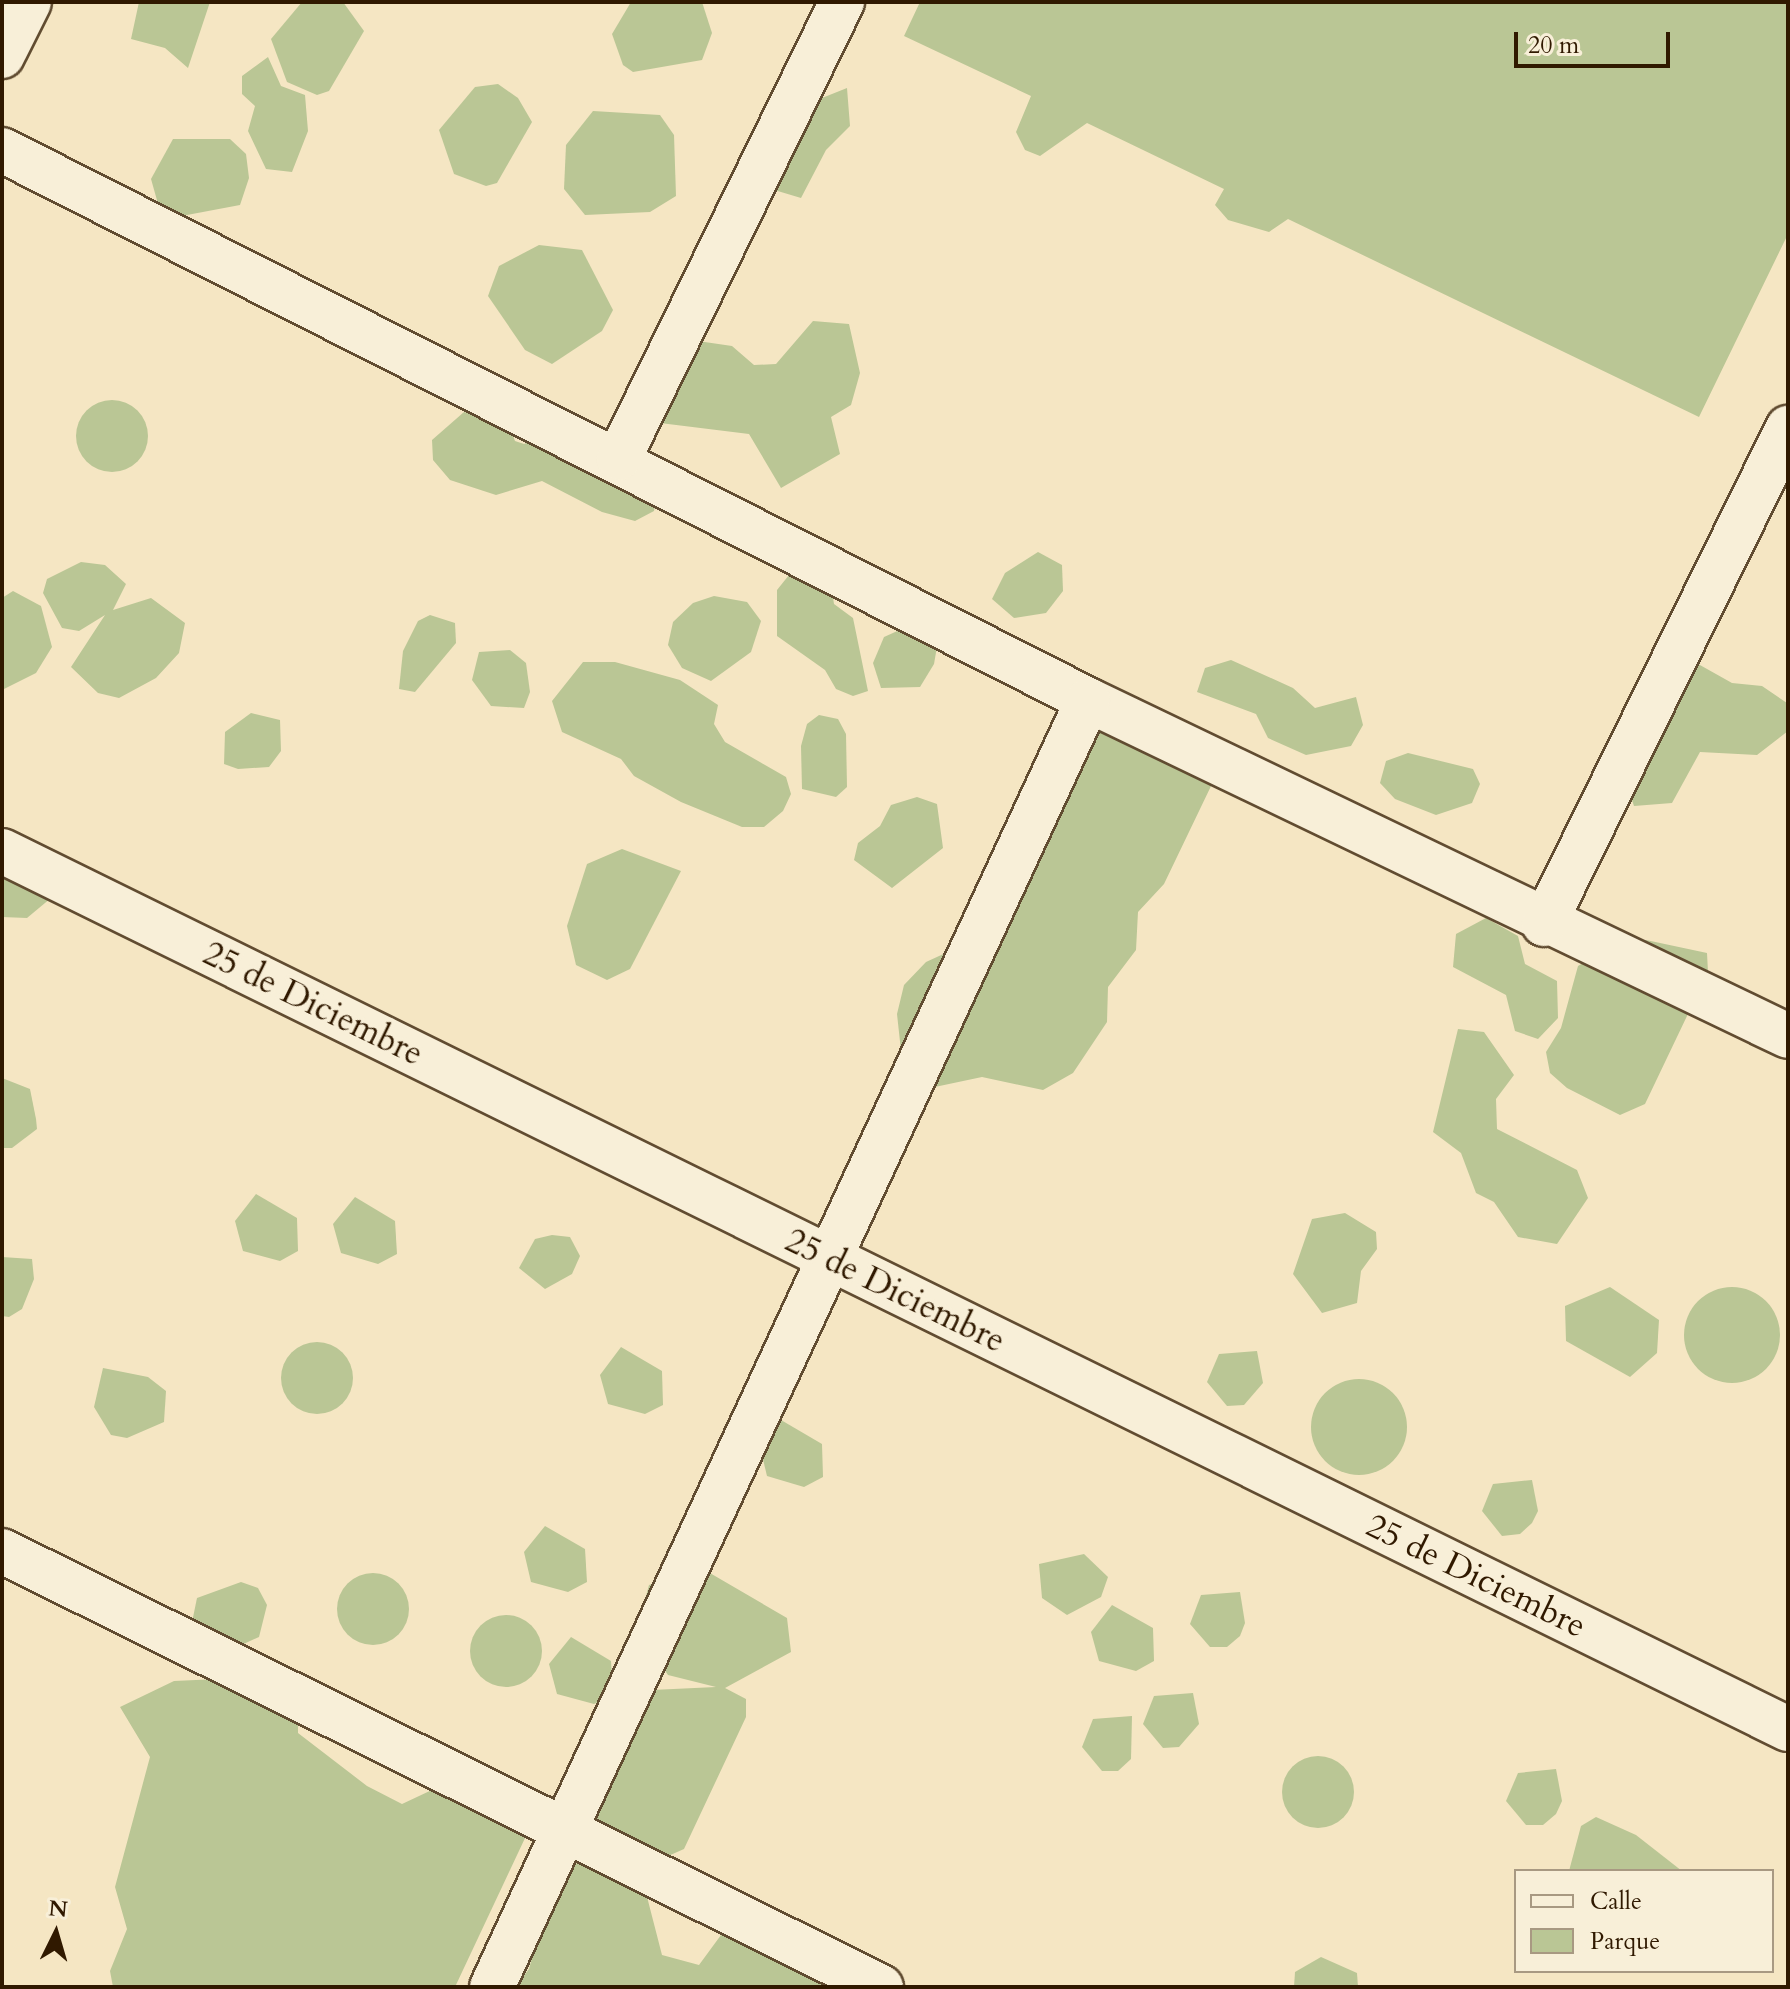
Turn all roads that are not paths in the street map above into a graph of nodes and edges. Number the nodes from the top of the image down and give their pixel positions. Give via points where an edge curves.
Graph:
1 (29, 2) edge
2 (842, 2) edge
3 (2, 56) edge
4 (2, 150) edge
5 (1788, 428) edge
6 (619, 458) junction
7 (1088, 700) junction
8 (2, 851) edge
9 (1544, 924) junction
10 (1788, 1036) edge
11 (828, 1258) junction
12 (2, 1551) edge
13 (1788, 1729) edge
14 (562, 1827) junction
15 (492, 1987) edge
16 (881, 1987) edge

1 - 3 street
2 - 6 street
4 - 6 street
5 - 9 street
6 - 7 street
7 - 9 street
7 - 11 street
8 - 11 street, 25 de Diciembre
9 - 10 street
11 - 13 street, 25 de Diciembre
11 - 14 street
12 - 14 street
14 - 15 street
14 - 16 street

